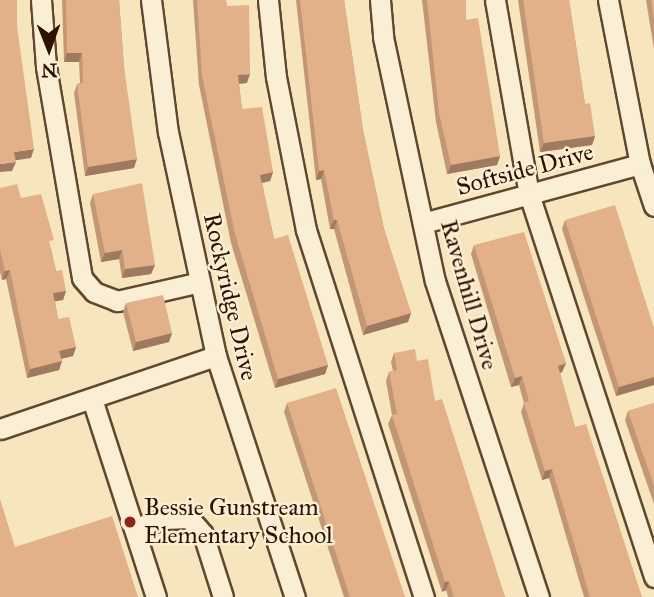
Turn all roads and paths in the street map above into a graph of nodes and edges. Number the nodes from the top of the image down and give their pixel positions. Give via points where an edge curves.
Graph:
1 (41, 0) edge
2 (150, 0) edge
3 (268, 0) edge
4 (380, 0) edge
5 (495, 0) edge
6 (608, 0) edge
7 (640, 164) junction
8 (529, 194) junction
9 (654, 206) edge
10 (422, 223) junction
11 (200, 282) junction
12 (216, 356) junction
13 (92, 398) junction
14 (0, 429) edge
15 (134, 528) junction
16 (654, 577) edge
17 (156, 597) edge
18 (223, 597) edge
19 (295, 597) edge
20 (424, 597) edge
21 (539, 597) edge

1 - 11 street via 46,67 82,278 94,292 117,301
2 - 11 street, Rockyridge Drive via 168,132
3 - 20 street via 276,77 306,230
4 - 10 street, Ravenhill Drive via 383,37
5 - 8 street
6 - 7 street
7 - 8 street, Softside Drive
7 - 9 street
8 - 10 street, Softside Drive
8 - 16 street
10 - 21 street, Ravenhill Drive via 435,281
11 - 12 street, Rockyridge Drive
12 - 13 street
12 - 19 street, Rockyridge Drive
13 - 14 street
13 - 15 street
15 - 17 street
15 - 18 street via 189,518 203,534

